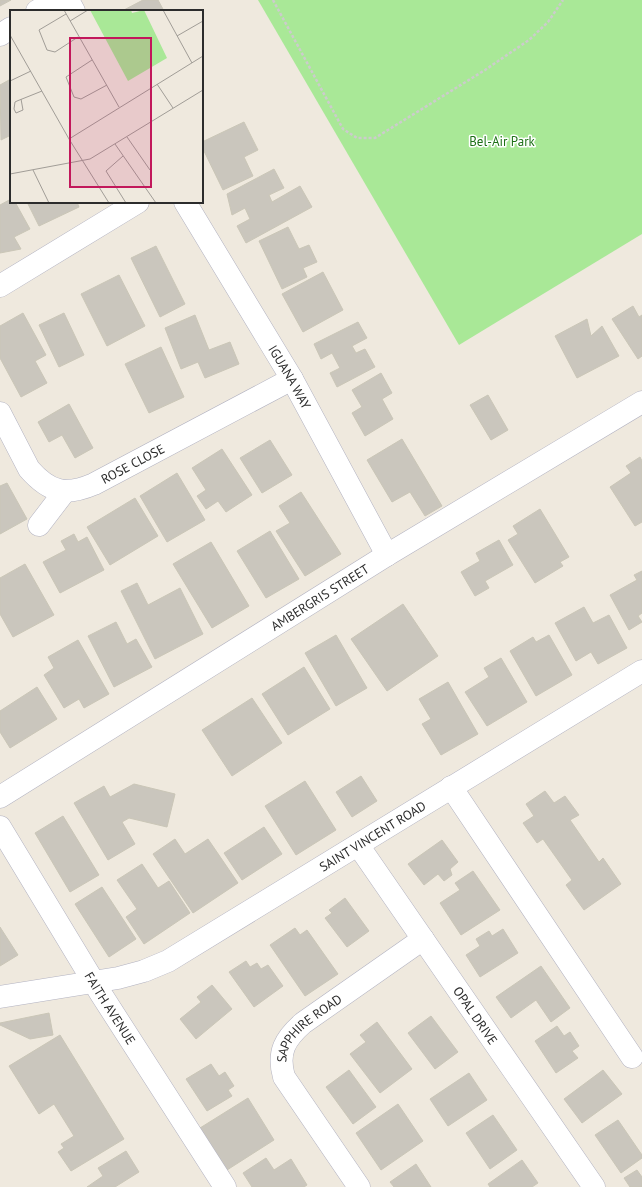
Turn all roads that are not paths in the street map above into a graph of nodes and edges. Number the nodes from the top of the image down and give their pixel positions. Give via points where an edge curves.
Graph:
1 (55, 0) edge
2 (68, 0) edge
3 (39, 10) edge
4 (73, 10) edge
5 (10, 29) edge
6 (0, 35) edge
7 (136, 203) edge
8 (187, 203) edge
9 (0, 286) edge
10 (292, 379) junction
11 (642, 402) edge
12 (0, 413) edge
13 (65, 491) junction
14 (39, 525) dead end
15 (387, 555) junction
16 (642, 671) edge
17 (451, 787) junction
18 (0, 797) edge
19 (0, 827) edge
20 (358, 845) junction
21 (423, 939) junction
22 (94, 982) junction
23 (0, 997) edge
24 (632, 1057) dead end
25 (225, 1187) edge
26 (359, 1187) edge
27 (594, 1187) edge

1 - 3 street
2 - 4 street
5 - 6 street
7 - 9 street
8 - 10 street, IGUANA WAY
10 - 13 street, ROSE CLOSE via 94,484
10 - 15 street, IGUANA WAY
11 - 15 street, AMBERGRIS STREET
12 - 13 street, ROSE CLOSE via 29,469 46,485 58,491
13 - 14 street
15 - 18 street, AMBERGRIS STREET
16 - 17 street, SAINT VINCENT ROAD
17 - 20 street, SAINT VINCENT ROAD
17 - 24 street
19 - 22 street, FAITH AVENUE
20 - 21 street, OPAL DRIVE
20 - 22 street, SAINT VINCENT ROAD via 168,961 132,975
21 - 26 street, SAPPHIRE ROAD via 303,1023 293,1032 283,1049 281,1058 284,1077
21 - 27 street, OPAL DRIVE
22 - 23 street, SAINT VINCENT ROAD
22 - 25 street, FAITH AVENUE

